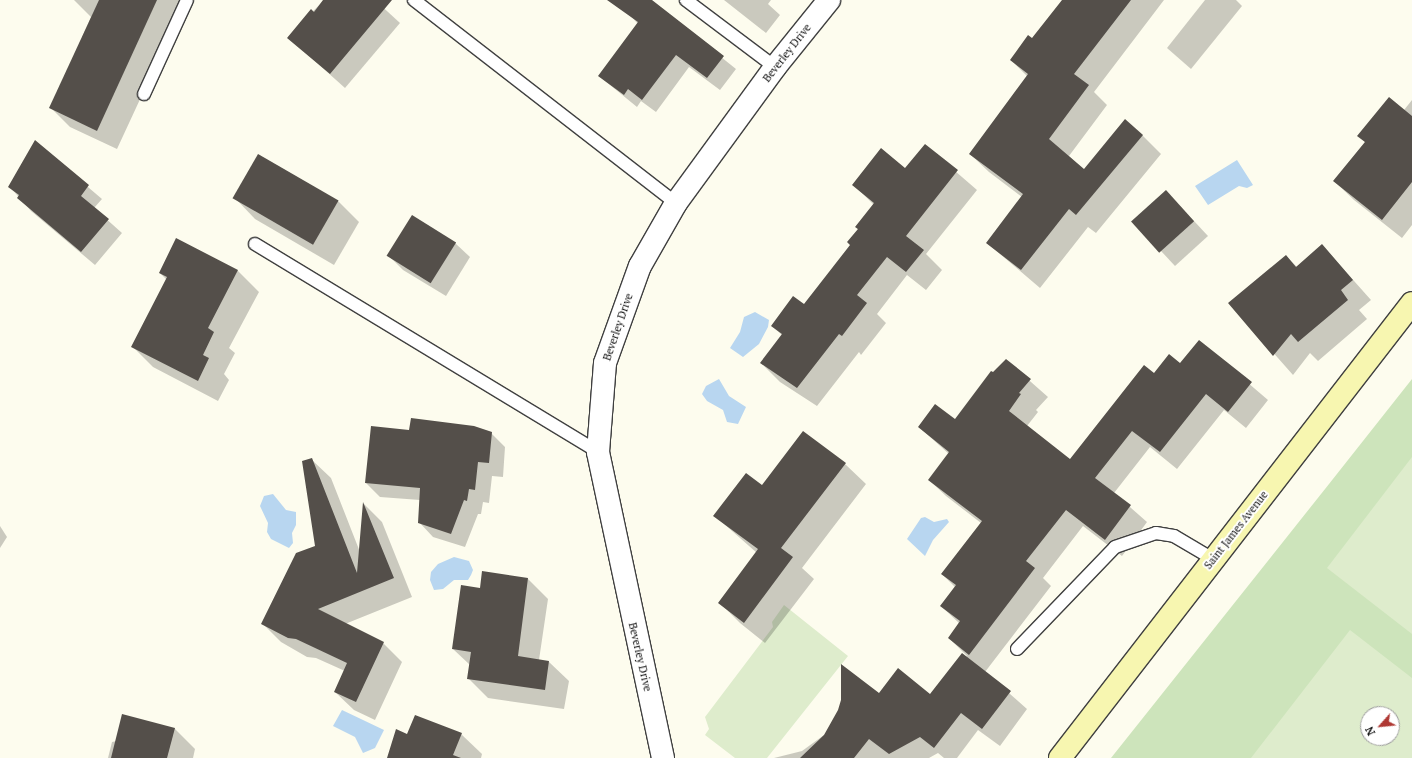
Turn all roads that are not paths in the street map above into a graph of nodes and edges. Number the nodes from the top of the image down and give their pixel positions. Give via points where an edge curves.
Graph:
1 (187, 0) edge
2 (414, 0) edge
3 (686, 0) edge
4 (829, 0) edge
5 (775, 67) junction
6 (144, 94) dead end
7 (676, 203) junction
8 (255, 244) dead end
9 (1412, 303) edge
10 (598, 452) junction
11 (1213, 559) junction
12 (1017, 649) dead end
13 (663, 758) edge
14 (1060, 758) edge

1 - 6 lane
2 - 7 lane
3 - 5 lane
4 - 5 street, Beverley Drive
5 - 7 street, Beverley Drive
7 - 10 street, Beverley Drive via 640,266 605,363
8 - 10 lane
9 - 11 main road, Saint James Avenue
10 - 13 street, Beverley Drive
11 - 12 lane via 1174,536 1156,533 1115,547
11 - 14 main road, Saint James Avenue

